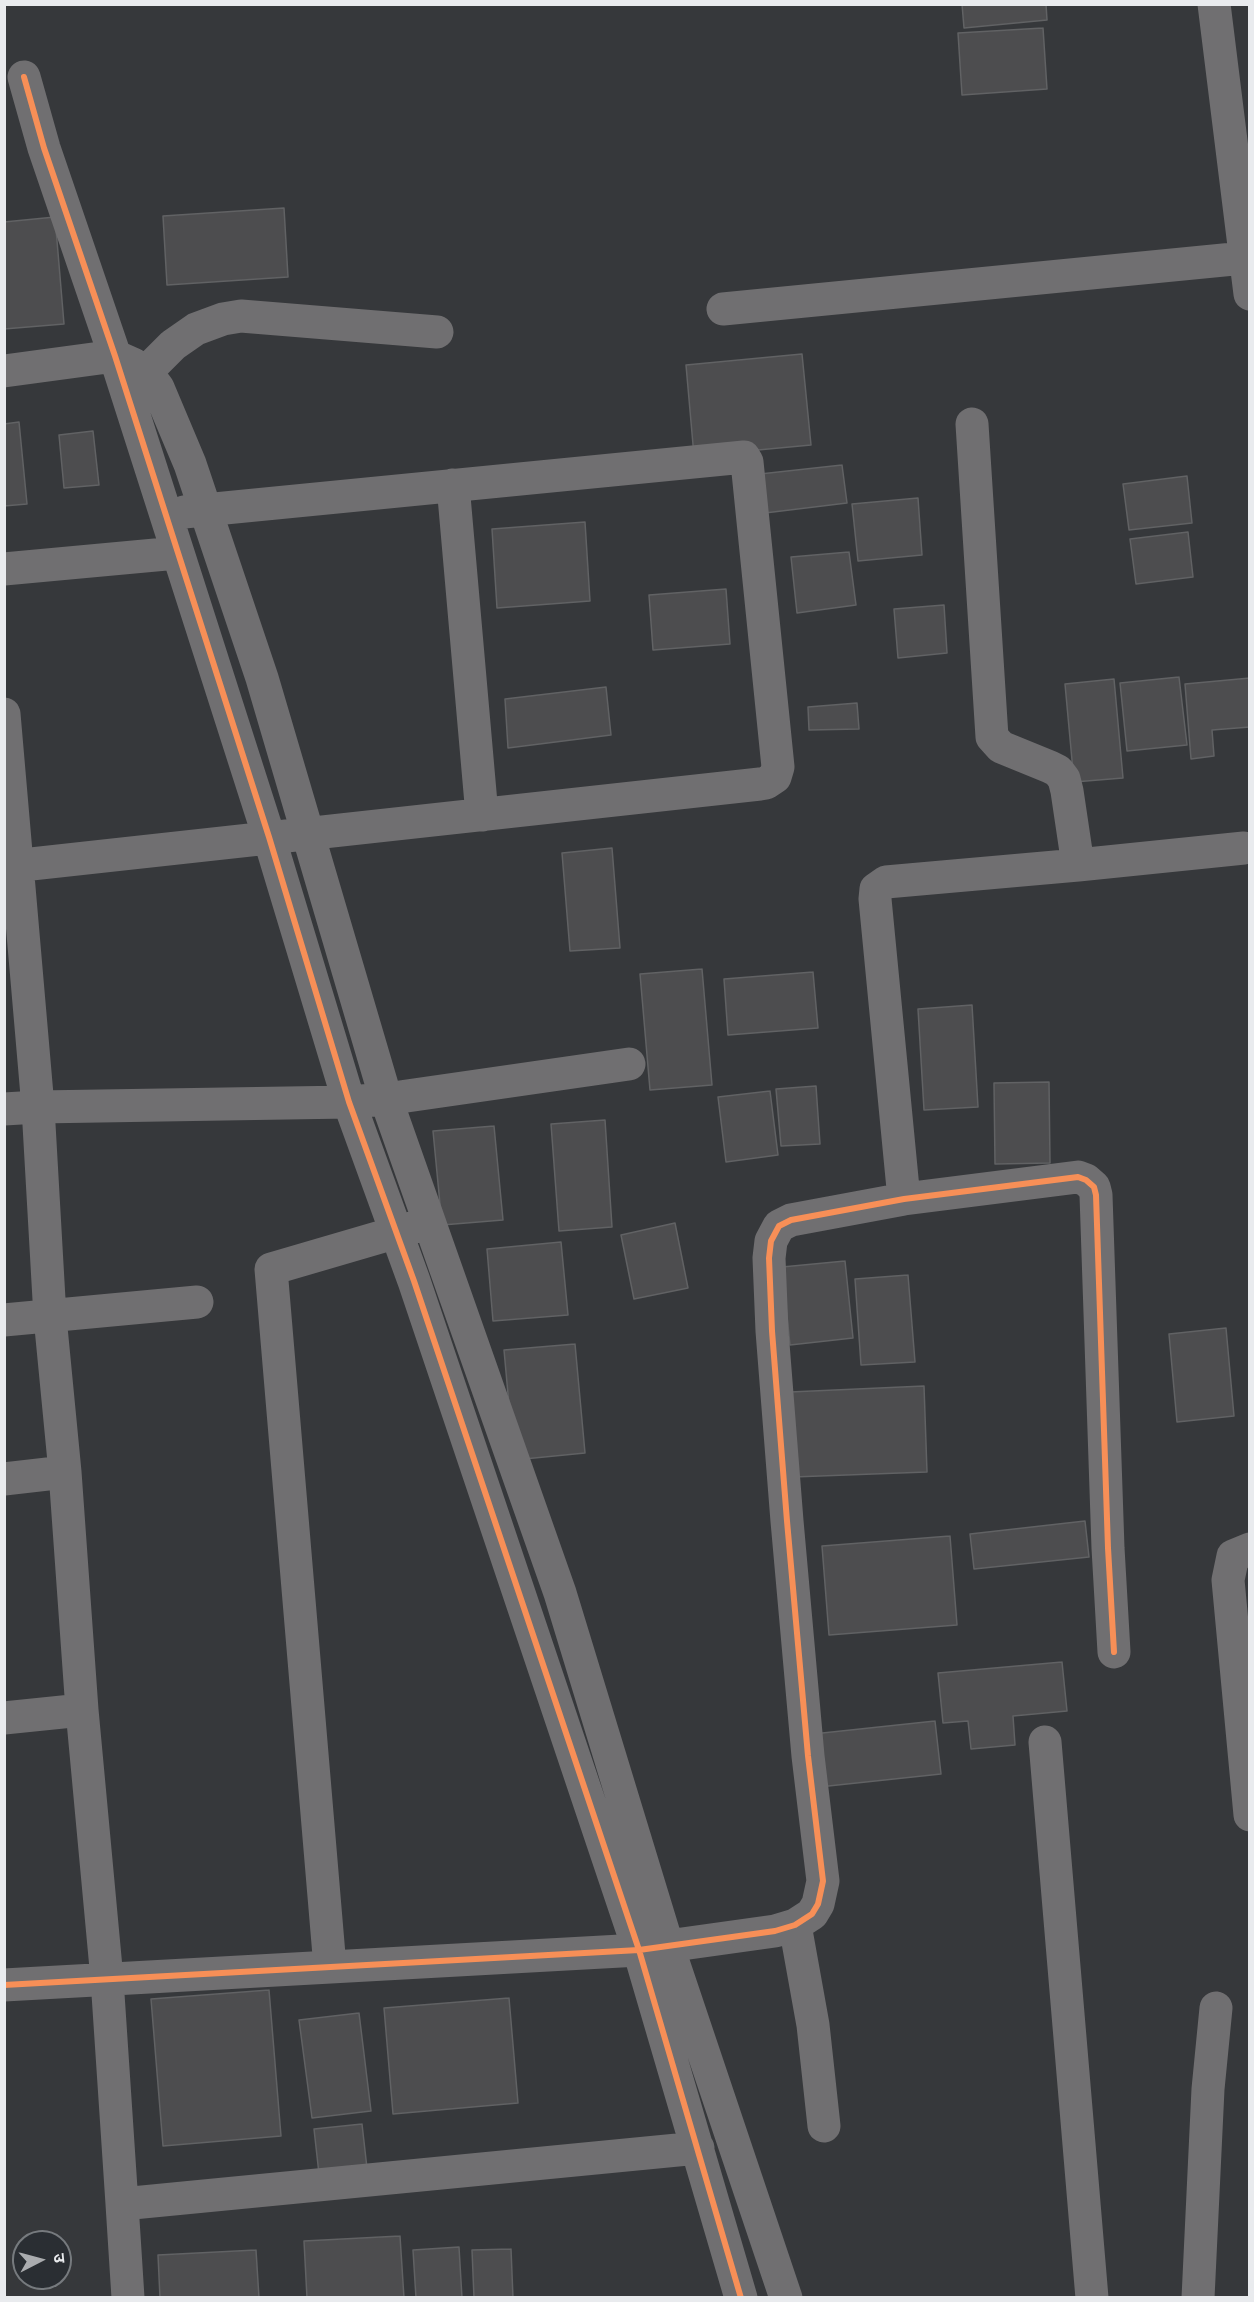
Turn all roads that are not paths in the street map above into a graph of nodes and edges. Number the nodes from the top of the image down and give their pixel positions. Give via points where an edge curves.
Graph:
1 (1214, 4) edge
2 (24, 77) dead end
3 (1244, 258) junction
4 (1250, 294) edge
5 (723, 309) dead end
6 (437, 332) dead end
7 (115, 356) junction
8 (4, 371) edge
9 (146, 372) junction
10 (972, 424) dead end
11 (453, 485) junction
12 (206, 509) junction
13 (165, 514) junction
14 (177, 554) junction
15 (4, 569) edge
16 (4, 714) edge
17 (482, 814) junction
18 (308, 835) junction
19 (269, 837) junction
20 (1244, 848) dead end
21 (1078, 865) junction
22 (11, 866) edge
23 (629, 1064) dead end
24 (386, 1099) junction
25 (349, 1102) junction
26 (38, 1107) junction
27 (4, 1109) edge
28 (904, 1199) junction
29 (429, 1223) junction
30 (396, 1233) junction
31 (197, 1302) dead end
32 (50, 1317) junction
33 (4, 1320) edge
34 (65, 1472) junction
35 (4, 1479) edge
36 (1250, 1549) edge
37 (1114, 1652) dead end
38 (82, 1710) junction
39 (4, 1718) edge
40 (1045, 1742) dead end
41 (1250, 1815) edge
42 (795, 1925) junction
43 (653, 1948) junction
44 (330, 1967) junction
45 (107, 1979) junction
46 (4, 1985) edge
47 (1216, 2008) dead end
48 (824, 2126) dead end
49 (698, 2148) junction
50 (122, 2204) junction
51 (128, 2298) edge
52 (741, 2298) edge
53 (786, 2298) edge
54 (1092, 2298) edge
55 (1198, 2298) edge

1 - 3 street
2 - 7 street via 44,148
3 - 4 street
3 - 5 street
6 - 9 street via 241,316 196,329
7 - 8 street
7 - 9 street
7 - 13 street
9 - 12 street via 158,388
10 - 21 street via 992,737 1001,747 1058,771 1064,779
11 - 12 street
11 - 17 street
11 - 17 street via 746,458 778,767 775,777 760,784
12 - 13 street
12 - 18 street
13 - 14 street
14 - 15 street
14 - 19 street
16 - 22 street
17 - 18 street
18 - 19 street
18 - 24 street
19 - 22 street
19 - 25 street
20 - 21 street
21 - 28 street via 886,882 876,890
22 - 26 street
23 - 24 street
24 - 25 street
24 - 29 street
25 - 26 street
25 - 30 street
26 - 27 street
26 - 32 street
28 - 37 street via 1078,1177 1094,1187
28 - 42 street via 791,1220 779,1226 771,1241 772,1331 787,1521 823,1881 812,1914
29 - 30 street
29 - 43 street via 560,1593
30 - 43 street
30 - 44 street via 271,1269
31 - 32 street
32 - 33 street
32 - 34 street
34 - 35 street
34 - 38 street
36 - 41 street via 1233,1556 1228,1580
38 - 39 street
38 - 45 street
40 - 54 street
42 - 43 street
42 - 48 street via 813,2025
43 - 44 street
43 - 49 street
43 - 53 street
44 - 45 street
45 - 46 street
45 - 50 street
47 - 55 street
49 - 50 street
49 - 52 street
50 - 51 street

